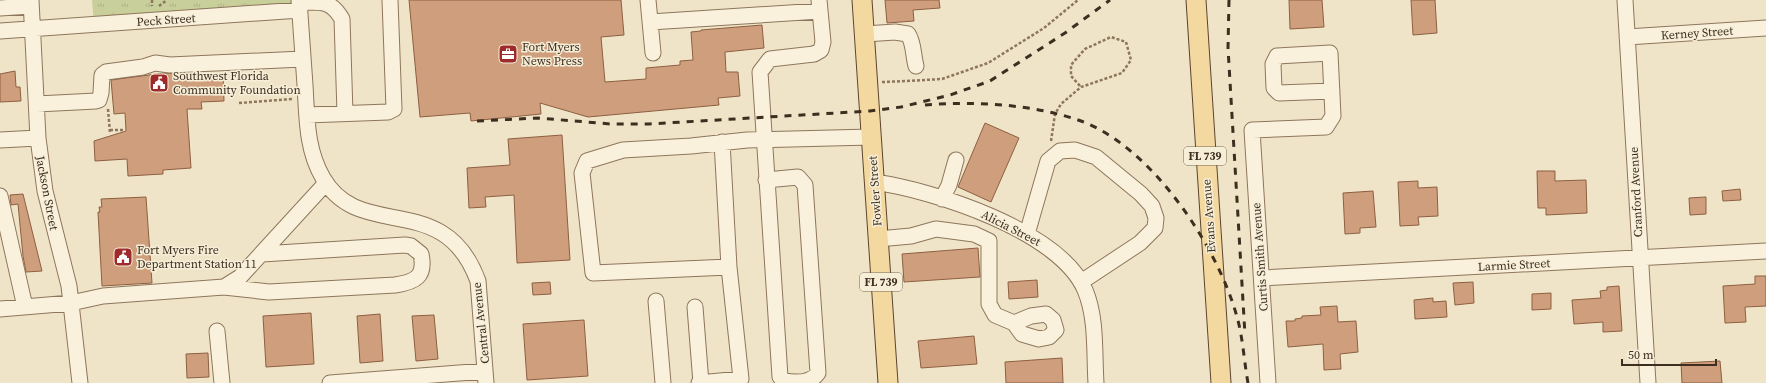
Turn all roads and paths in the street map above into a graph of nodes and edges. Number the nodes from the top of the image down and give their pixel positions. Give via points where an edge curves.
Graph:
1 (152, 0) edge
2 (390, 0) edge
3 (648, 0) edge
4 (862, 0) edge
5 (1078, 0) edge
6 (1196, 0) edge
7 (1625, 0) edge
8 (31, 3) edge
9 (299, 4) edge
10 (820, 5) edge
11 (152, 6) dead end
12 (0, 8) edge
13 (650, 22) junction
14 (33, 28) junction
15 (1766, 28) edge
16 (0, 31) edge
17 (865, 34) junction
18 (1627, 37) junction
19 (653, 54) dead end
20 (303, 59) junction
21 (916, 66) joint
22 (868, 81) junction
23 (907, 81) junction
24 (1081, 87) junction
25 (1332, 91) dead end
26 (306, 98) junction
27 (239, 103) dead end
28 (37, 104) junction
29 (108, 109) dead end
30 (345, 112) junction
31 (307, 115) junction
32 (125, 130) dead end
33 (872, 137) junction
34 (38, 138) junction
35 (763, 139) junction
36 (0, 140) edge
37 (722, 142) junction
38 (956, 160) dead end
39 (1048, 161) junction
40 (766, 180) junction
41 (874, 182) junction
42 (326, 183) junction
43 (0, 196) edge
44 (942, 199) junction
45 (1000, 221) junction
46 (1027, 234) junction
47 (878, 239) junction
48 (989, 241) junction
49 (1766, 251) edge
50 (262, 254) junction
51 (1640, 258) junction
52 (729, 267) junction
53 (1262, 278) junction
54 (1081, 282) junction
55 (224, 287) junction
56 (656, 301) dead end
57 (71, 303) junction
58 (25, 307) junction
59 (695, 307) dead end
60 (0, 309) edge
61 (1014, 323) dead end
62 (217, 331) dead end
63 (486, 377) edge
64 (80, 383) edge
65 (222, 383) edge
66 (330, 383) edge
67 (663, 383) edge
68 (700, 383) edge
69 (888, 383) edge
70 (1096, 383) edge
71 (1221, 383) edge
72 (1268, 383) edge
73 (1648, 383) edge

1 - 11 path
2 - 30 street via 394,109 388,112
3 - 13 street
4 - 17 main road, Fowler Street / FL 739
5 - 23 path via 1044,28 988,63 942,79
6 - 71 main road, Evans Avenue / FL 739
7 - 18 street, Cranford Avenue
8 - 12 street
8 - 14 street, Jackson Street
9 - 14 street, Peck Street
9 - 20 street, Central Avenue
9 - 30 street, Peck Street via 331,3 342,19
10 - 13 street
10 - 35 street via 823,42 821,50 814,54 770,59 760,72
13 - 19 street
14 - 16 street, Peck Street
14 - 28 street, Jackson Street
15 - 18 street, Kerney Street
17 - 21 street via 908,34 912,40
17 - 22 main road, Fowler Street / FL 739
18 - 51 street, Cranford Avenue
20 - 26 street, Central Avenue
20 - 28 street via 170,65 156,63 106,72 102,75 99,100
21 - 23 path via 913,76
22 - 23 path
22 - 33 main road, Fowler Street / FL 739
24 - 24 path via 1122,73 1131,60 1126,42 1111,37 1085,50 1071,65 1071,76
24 - 39 path via 1061,104 1055,114
25 - 53 street, Curtis Smith Avenue via 1333,116 1326,127 1252,130
26 - 27 path
26 - 31 street, Central Avenue
28 - 34 street, Jackson Street
29 - 32 path via 110,132
30 - 31 street
31 - 42 street, Central Avenue via 311,149
33 - 35 street
33 - 41 main road, Fowler Street / FL 739
34 - 36 street
34 - 57 street, Jackson Street via 45,191
35 - 37 street
35 - 40 street
37 - 52 street
37 - 52 street via 623,150 586,161 582,173 593,273
38 - 44 street
39 - 46 street
39 - 54 street via 1060,151 1075,150 1096,157 1141,194 1152,206 1156,218 1155,228 1140,243
40 - 40 street via 780,377 789,382 809,381 818,372 805,186 798,177
41 - 44 street, Alicia Street via 895,184
41 - 47 main road, Fowler Street / FL 739
42 - 50 street
42 - 63 street, Central Avenue via 343,200 358,209 426,224 439,230 463,251 478,281
43 - 58 street
44 - 45 street, Alicia Street
45 - 46 street, Alicia Street
45 - 48 street
46 - 54 street, Alicia Street via 1057,254
47 - 48 street via 911,236 936,229 974,234
47 - 69 main road, Fowler Street / FL 739
48 - 61 street via 989,304 995,315
49 - 51 street, Larmie Street
50 - 55 street via 240,277
50 - 55 street via 405,245 411,246 421,254 422,268 414,280 395,285 269,292
51 - 53 street, Larmie Street
51 - 73 street, Cranford Avenue
52 - 68 street via 740,379
53 - 72 street, Curtis Smith Avenue
54 - 70 street, Alicia Street via 1091,307
55 - 57 street via 103,296
56 - 67 street
57 - 58 street
57 - 64 street, Jackson Street
58 - 60 street
59 - 68 street
62 - 65 street
63 - 66 street

